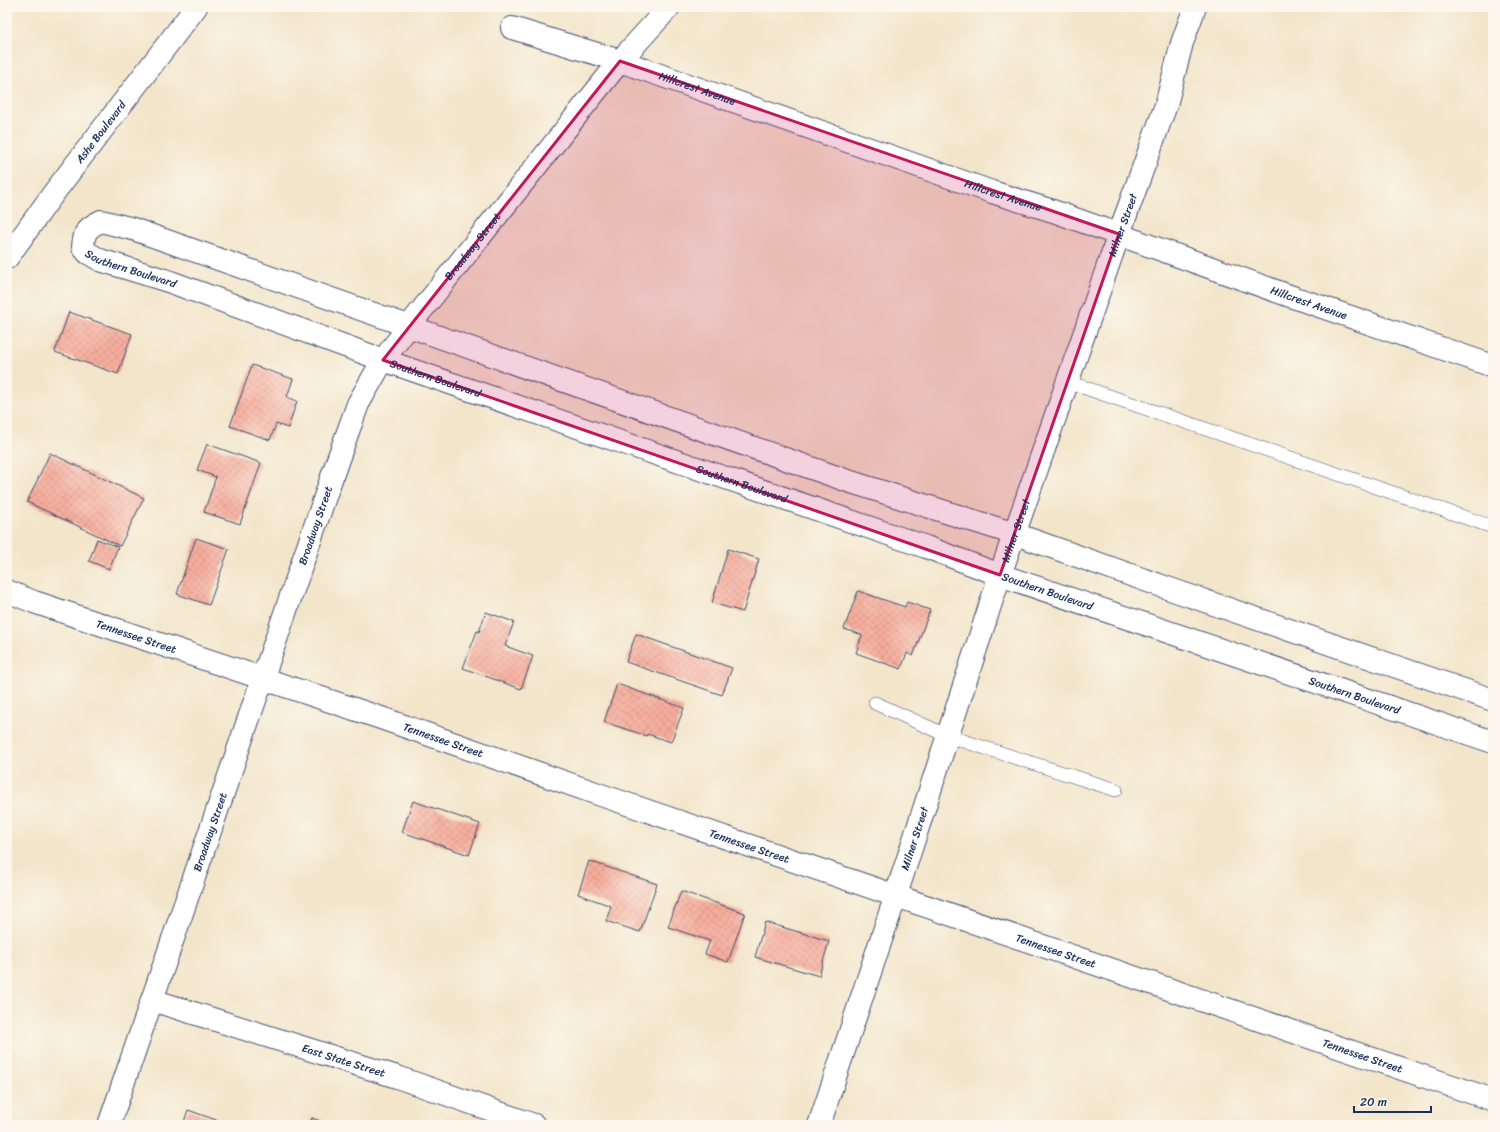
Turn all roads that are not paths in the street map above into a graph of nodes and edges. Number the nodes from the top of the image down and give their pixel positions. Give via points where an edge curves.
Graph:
1 (196, 7) edge
2 (669, 7) edge
3 (1195, 7) edge
4 (512, 28) dead end
5 (620, 61) junction
6 (1119, 234) junction
7 (7, 258) edge
8 (409, 326) junction
9 (383, 360) junction
10 (1493, 366) edge
11 (1068, 382) junction
12 (1493, 527) edge
13 (1015, 534) junction
14 (1000, 575) junction
15 (7, 591) edge
16 (262, 678) junction
17 (1493, 700) edge
18 (875, 703) dead end
19 (948, 736) junction
20 (1493, 742) edge
21 (1116, 790) dead end
22 (896, 895) junction
23 (152, 1000) junction
24 (1493, 1100) edge
25 (109, 1125) edge
26 (534, 1125) edge
27 (819, 1125) edge

1 - 7 street, Ashe Boulevard
2 - 5 street, Broadway Street
3 - 6 street, Milner Street via 1182,43 1166,105
4 - 5 street, Hillcrest Avenue
5 - 6 street, Hillcrest Avenue
5 - 8 street, Broadway Street
6 - 10 street, Hillcrest Avenue
6 - 11 street, Milner Street
8 - 9 street, Broadway Street
8 - 9 street, Southern Boulevard via 133,229 101,221 90,226 84,234 83,247 100,260 168,281
8 - 13 street, Southern Boulevard via 848,481
9 - 14 street, Southern Boulevard via 926,546
9 - 16 street, Broadway Street via 356,412
11 - 12 lane
11 - 13 street, Milner Street
13 - 14 street, Milner Street
13 - 17 street, Southern Boulevard
14 - 19 street, Milner Street
14 - 20 street, Southern Boulevard
15 - 16 street, Tennessee Street
16 - 22 street, Tennessee Street
16 - 23 street, Broadway Street
18 - 19 lane
19 - 21 lane
19 - 22 street, Milner Street
22 - 24 street, Tennessee Street
22 - 27 street, Milner Street
23 - 25 street, Broadway Street
23 - 26 street, East State Street via 397,1077

